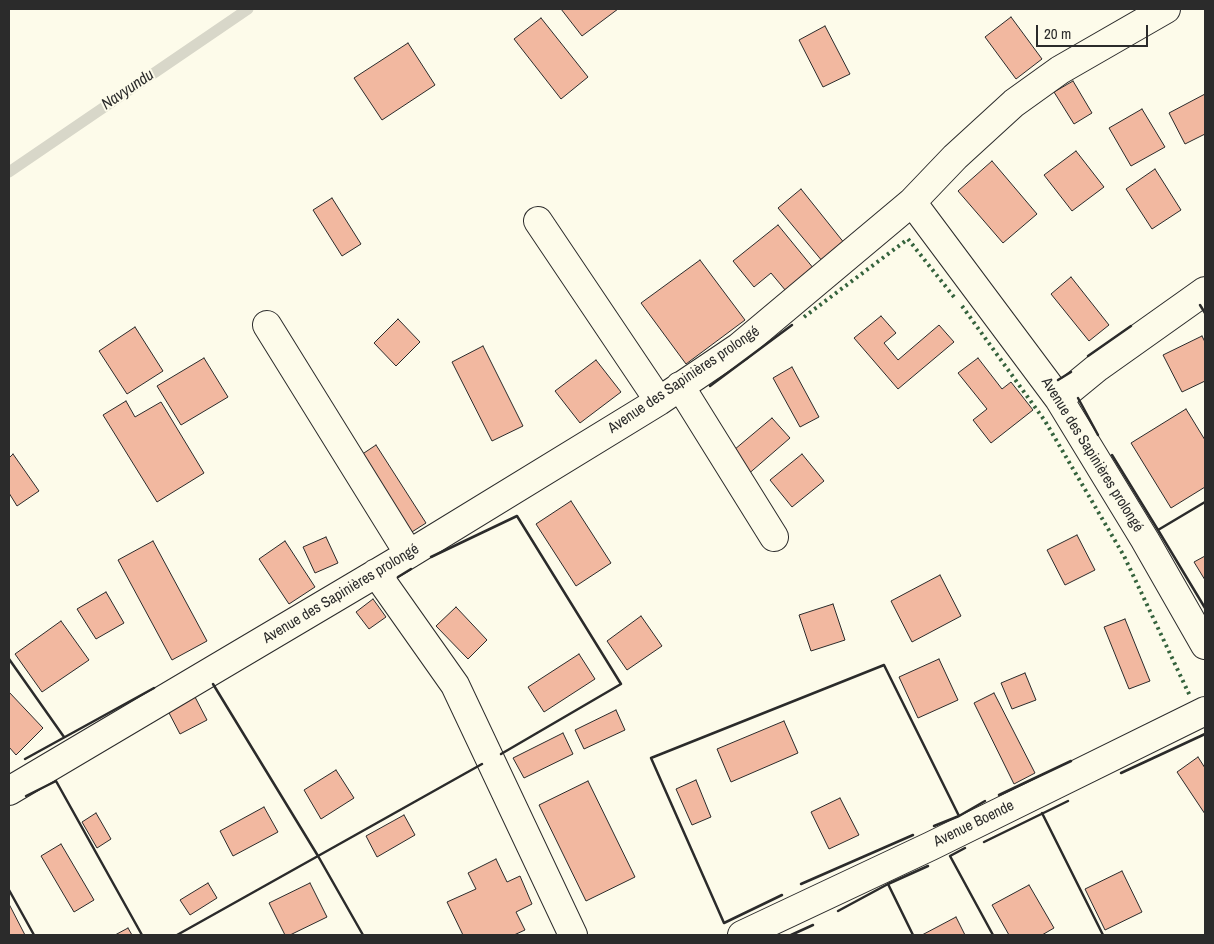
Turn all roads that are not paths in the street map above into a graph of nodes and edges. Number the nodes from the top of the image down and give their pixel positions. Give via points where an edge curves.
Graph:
1 (1166, 9) edge
2 (912, 202) junction
3 (538, 221) dead end
4 (1205, 290) edge
5 (268, 325) dead end
6 (669, 394) junction
7 (1059, 399) junction
8 (774, 538) dead end
9 (409, 554) junction
10 (376, 573) junction
11 (1205, 645) edge
12 (1205, 711) edge
13 (9, 791) edge
14 (573, 935) edge
15 (742, 935) edge

1 - 2 street via 1060,70 1014,103
2 - 6 street, Avenue des Sapinières prolongé via 739,347
2 - 7 street, Avenue des Sapinières prolongé
3 - 6 street
4 - 7 street
5 - 9 street
6 - 8 street
6 - 9 street, Avenue des Sapinières prolongé
7 - 11 street, Avenue des Sapinières prolongé
9 - 10 street, Avenue des Sapinières prolongé
10 - 13 street, Avenue des Sapinières prolongé
10 - 14 street via 455,685
12 - 15 street, Avenue Boende

